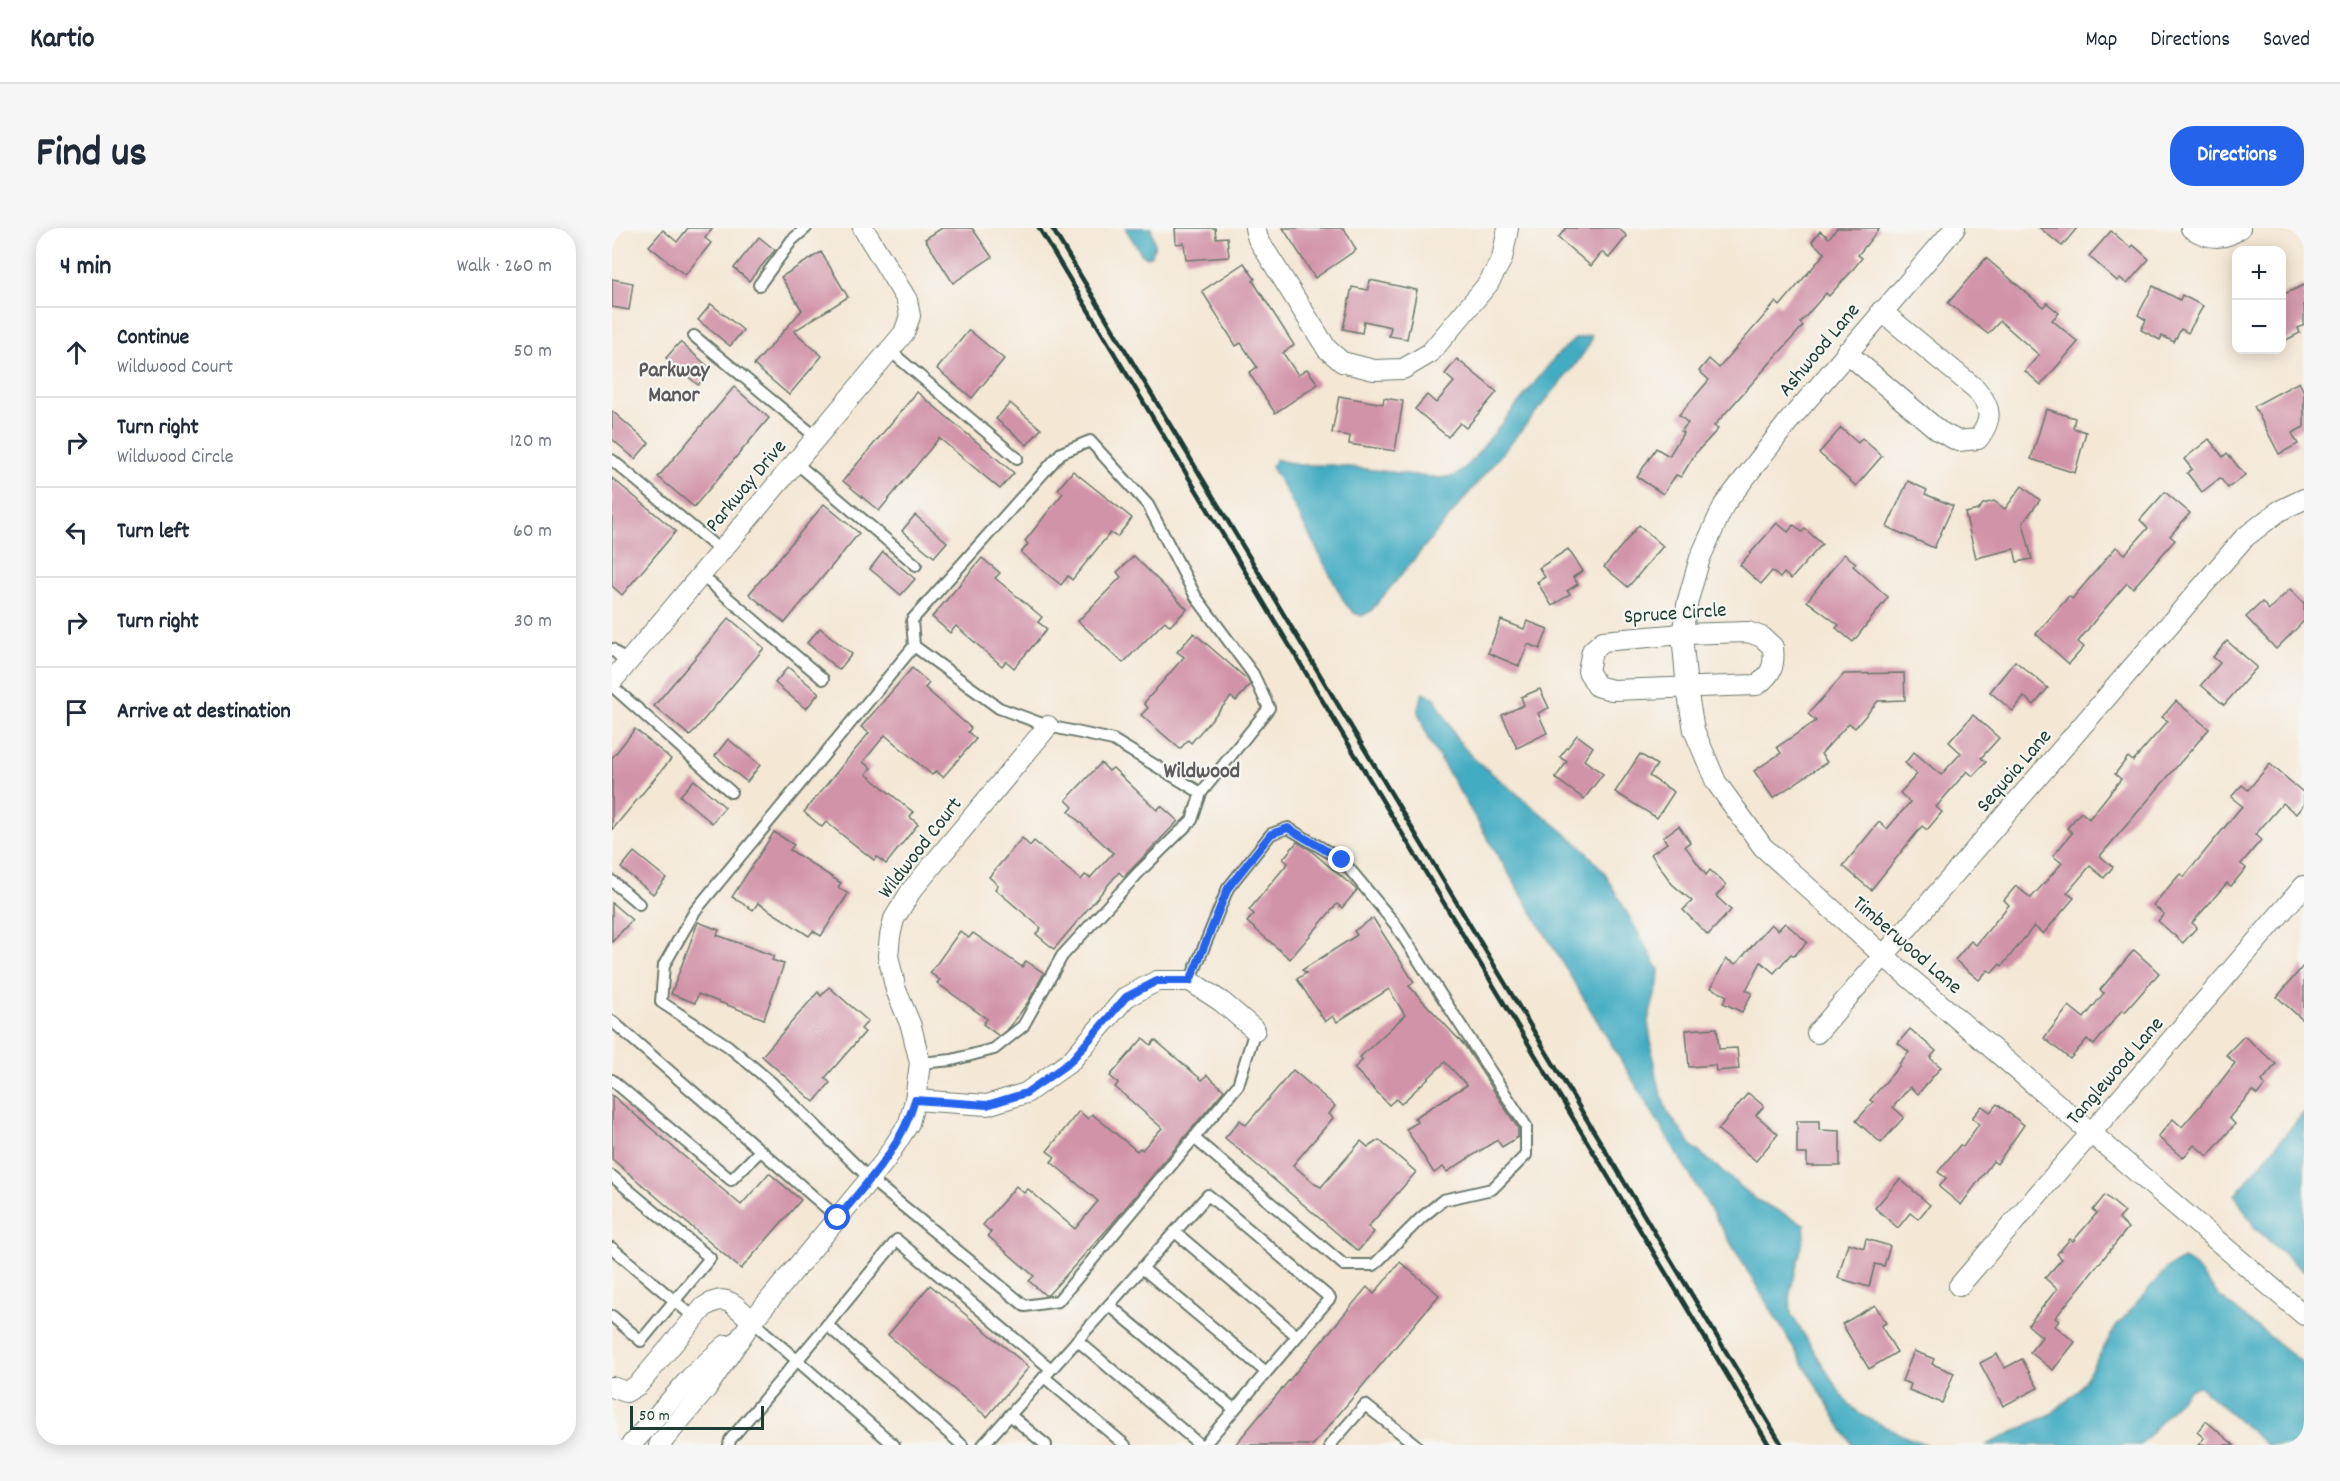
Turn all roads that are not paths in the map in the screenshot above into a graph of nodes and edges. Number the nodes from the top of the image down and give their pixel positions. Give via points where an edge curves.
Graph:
1 (806, 228) edge
2 (863, 228) edge
3 (1255, 228) edge
4 (1508, 228) edge
5 (1955, 228) edge
6 (2191, 228) edge
7 (2240, 228) edge
8 (759, 285) dead end
9 (1881, 311) junction
10 (694, 336) dead end
11 (889, 350) junction
12 (1846, 352) junction
13 (816, 437) junction
14 (1017, 458) dead end
15 (612, 460) edge
16 (795, 462) junction
17 (2304, 499) edge
18 (1724, 505) joint
19 (721, 551) junction
20 (916, 565) dead end
21 (701, 575) junction
22 (1683, 634) junction
23 (914, 646) junction
24 (612, 649) edge
25 (627, 663) junction
26 (823, 679) dead end
27 (612, 681) edge
28 (612, 686) edge
29 (1687, 689) junction
30 (1048, 726) junction
31 (732, 792) dead end
32 (1202, 793) junction
33 (612, 881) edge
34 (2304, 886) edge
35 (639, 904) dead end
36 (1884, 956) junction
37 (1190, 981) junction
38 (614, 1026) edge
39 (1255, 1030) joint
40 (1817, 1033) dead end
41 (920, 1063) junction
42 (612, 1080) edge
43 (915, 1100) junction
44 (2092, 1132) junction
45 (1194, 1138) junction
46 (760, 1151) junction
47 (612, 1176) edge
48 (870, 1179) junction
49 (838, 1218) junction
50 (1175, 1232) junction
51 (612, 1248) edge
52 (1142, 1268) junction
53 (1959, 1286) dead end
54 (674, 1301) junction
55 (1109, 1305) junction
56 (2304, 1315) edge
57 (612, 1316) edge
58 (695, 1318) junction
59 (753, 1321) junction
60 (827, 1325) junction
61 (1297, 1336) junction
62 (1077, 1340) junction
63 (798, 1360) junction
64 (1266, 1372) junction
65 (1048, 1373) junction
66 (612, 1387) edge
67 (1234, 1409) junction
68 (1010, 1415) junction
69 (631, 1445) edge
70 (659, 1445) edge
71 (729, 1445) edge
72 (894, 1445) edge
73 (962, 1445) edge
74 (983, 1445) edge
75 (1046, 1445) edge
76 (1125, 1445) edge
77 (1202, 1445) edge
78 (1330, 1445) edge
79 (1416, 1445) edge

1 - 8 lane via 792,240
2 - 11 street, Parkway Drive via 907,300 910,316 904,333
3 - 4 street via 1258,239 1327,349 1342,362 1374,370 1403,369 1430,353 1488,284 1502,259
5 - 9 street, Ashwood Lane
6 - 7 street via 2213,238 2231,235
9 - 12 street, Ashwood Lane
9 - 12 street via 1987,402 1988,425 1978,439 1958,441 1939,431
10 - 13 lane
11 - 13 street, Parkway Drive
11 - 14 lane
12 - 18 street, Ashwood Lane
13 - 16 street, Parkway Drive
15 - 19 lane
16 - 19 street, Parkway Drive
16 - 20 lane
17 - 36 street, Sequoia Lane via 2279,511 2244,538
18 - 22 street, Timberwood Lane via 1700,558
19 - 21 street, Parkway Drive
21 - 25 street, Parkway Drive
21 - 26 lane
22 - 29 street, Timberwood Lane
22 - 29 street, Spruce Circle via 1748,632 1773,647 1775,664 1768,677 1757,685
22 - 29 street, Spruce Circle via 1603,641 1592,651 1588,671 1597,686 1612,690
23 - 30 lane via 999,708
23 - 32 lane via 912,620 1061,453 1090,441 1148,505 1196,597 1253,674 1269,708
23 - 48 lane via 694,911 664,965 662,983 661,1002 728,1046 771,1082
24 - 25 lane
25 - 27 street, Parkway Drive
28 - 31 lane
29 - 36 street, Timberwood Lane via 1694,730 1716,782 1763,847
30 - 32 lane via 1113,740
30 - 41 street, Wildwood Court via 911,891 894,919 888,956
32 - 41 lane via 1192,820 1062,956 1023,1026 994,1049 952,1060
33 - 35 lane
34 - 44 street, Tanglewood Lane
36 - 40 street, Sequoia Lane
36 - 44 street, Timberwood Lane
37 - 39 street
37 - 43 street via 1157,981 1126,997 1070,1062 1026,1093 987,1105
37 - 45 lane via 1228,888 1271,834 1288,828 1342,860 1395,924 1526,1126 1526,1155 1492,1189 1443,1200 1374,1265 1344,1265
38 - 46 lane
39 - 45 lane via 1238,1085
41 - 43 street, Wildwood Court
42 - 46 lane via 730,1180
43 - 48 street, Wildwood Court via 909,1123
44 - 53 street, Tanglewood Lane
44 - 56 street, Timberwood Lane
45 - 48 lane via 1058,1301 1025,1306
46 - 49 lane
47 - 54 lane via 710,1258
48 - 49 street, Wildwood Court
49 - 59 street, Wildwood Court
50 - 52 lane
50 - 61 lane
50 - 61 lane via 1208,1195 1329,1298
51 - 54 lane
52 - 55 lane
52 - 64 lane
54 - 57 lane via 641,1341
54 - 58 lane
55 - 62 lane
55 - 67 lane
58 - 59 street via 715,1299 728,1300
58 - 66 street via 638,1385 626,1392
59 - 63 lane
59 - 69 street, Wildwood Court via 691,1377
59 - 70 street, Wildwood Court via 706,1389
60 - 63 lane
60 - 65 lane via 897,1240
60 - 73 lane
61 - 64 lane
62 - 65 lane
62 - 77 lane
63 - 71 lane
63 - 72 lane
64 - 67 lane
65 - 68 lane
65 - 76 lane
67 - 77 lane
68 - 74 lane
68 - 75 lane
78 - 79 lane via 1365,1405

